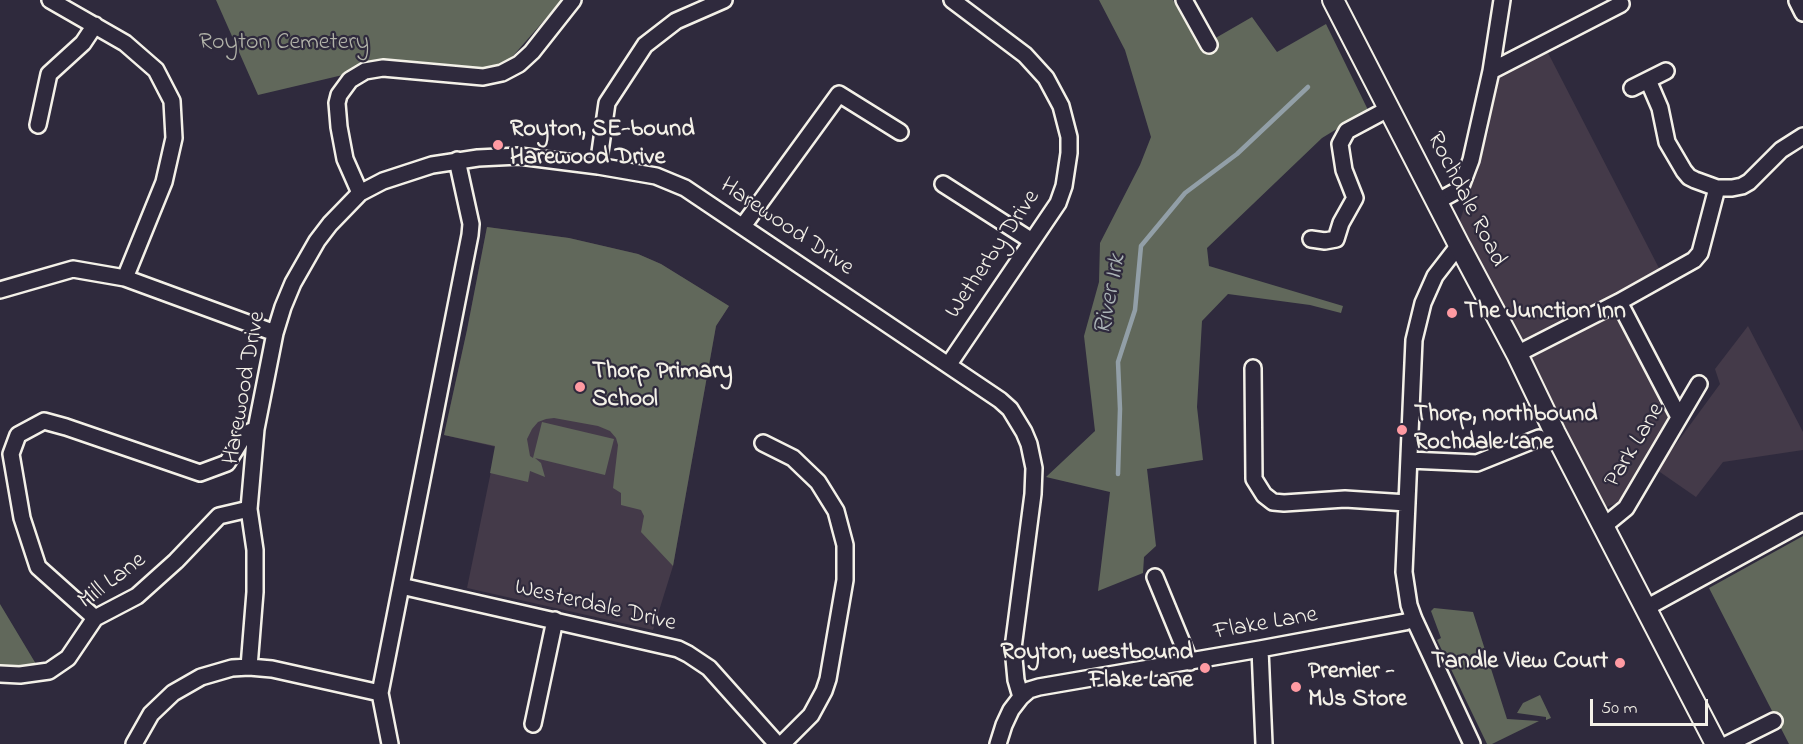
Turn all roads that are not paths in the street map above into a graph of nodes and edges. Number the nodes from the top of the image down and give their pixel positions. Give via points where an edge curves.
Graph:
1 (50, 0) edge
2 (573, 0) edge
3 (724, 0) edge
4 (952, 0) edge
5 (1184, 0) edge
6 (1333, 0) edge
7 (1502, 0) edge
8 (1794, 1) edge
9 (1620, 4) dead end
10 (1803, 13) edge
11 (95, 25) junction
12 (1209, 45) dead end
13 (1491, 71) junction
14 (1666, 71) dead end
15 (1648, 80) junction
16 (1632, 88) dead end
17 (1390, 108) junction
18 (38, 125) dead end
19 (900, 132) dead end
20 (1803, 136) edge
21 (457, 160) junction
22 (598, 166) junction
23 (943, 184) dead end
24 (1717, 188) junction
25 (360, 193) junction
26 (1438, 201) junction
27 (743, 226) junction
28 (1311, 239) dead end
29 (1032, 241) junction
30 (1459, 245) junction
31 (125, 278) junction
32 (0, 290) edge
33 (1619, 302) junction
34 (275, 333) junction
35 (1517, 354) junction
36 (949, 364) junction
37 (1253, 368) dead end
38 (1699, 384) dead end
39 (1679, 417) junction
40 (256, 429) junction
41 (1539, 438) dead end
42 (763, 442) dead end
43 (1409, 460) junction
44 (1407, 503) junction
45 (249, 509) junction
46 (1803, 522) edge
47 (1604, 526) junction
48 (1155, 577) dead end
49 (401, 586) junction
50 (1646, 608) junction
51 (95, 618) junction
52 (1414, 619) junction
53 (555, 620) junction
54 (1260, 650) junction
55 (1190, 662) junction
56 (249, 667) junction
57 (0, 674) edge
58 (380, 693) junction
59 (1021, 697) junction
60 (1774, 721) dead end
61 (533, 724) dead end
62 (134, 744) edge
63 (390, 744) edge
64 (779, 744) edge
65 (998, 744) edge
66 (1264, 744) edge
67 (1472, 744) edge
68 (1716, 744) edge
69 (1728, 744) edge

1 - 11 street
2 - 25 street via 532,52 502,73 483,77 374,69 350,80 339,95 338,119 345,159
3 - 22 street via 676,21 645,45 607,103
4 - 29 street, Wetherby Drive via 1025,55 1046,78 1061,106 1069,137 1068,170 1058,202
5 - 12 street
6 - 17 main road, Rochdale Road
7 - 13 street
8 - 10 street
9 - 13 street
11 - 18 street via 83,43 49,74
11 - 31 street via 125,43 156,70 172,101 174,138 164,182
13 - 26 street via 1471,160 1460,189
14 - 15 street
15 - 16 street
15 - 24 street via 1660,108 1667,142 1684,171 1689,177
17 - 26 main road, Rochdale Road
17 - 28 street via 1347,131 1340,144 1344,170 1355,198 1336,239
19 - 27 street via 839,94
20 - 24 street via 1781,150 1749,182
21 - 22 street, Harewood Drive via 519,156
21 - 25 street, Harewood Drive via 408,172
21 - 49 street via 470,235
22 - 27 street, Harewood Drive via 656,177 685,188
23 - 29 street
24 - 33 street via 1700,253 1694,260
25 - 34 street, Harewood Drive via 330,224 305,260
26 - 30 main road, Rochdale Road
27 - 36 street, Harewood Drive
29 - 36 street, Wetherby Drive
30 - 35 main road, Rochdale Road
30 - 43 street via 1435,276 1414,340
31 - 32 street via 73,269
31 - 34 street
33 - 35 street
33 - 39 street
34 - 40 street, Harewood Drive
35 - 47 main road, Rochdale Road
36 - 59 street, Harewood Drive via 1010,409 1032,456 1033,494 1013,648
37 - 44 street via 1254,479 1264,495 1273,502 1284,503 1345,499
38 - 39 street, Park Lane
39 - 47 street, Park Lane via 1626,508
40 - 45 street, Harewood Drive
40 - 51 street via 245,434 227,463 200,473 44,421 18,435 11,454 22,518 38,567
41 - 43 street via 1477,463
42 - 64 street via 793,458 818,482 836,511 846,554 824,691 811,715
43 - 44 street
44 - 52 street via 1404,572
45 - 51 street, Mill Lane via 219,516 137,596
45 - 56 street, Harewood Drive via 255,550
46 - 50 street
47 - 50 main road, Rochdale Road
48 - 55 street
49 - 53 street, Westerdale Drive
49 - 58 street
50 - 68 main road, Rochdale Road
51 - 57 street, Mill Lane via 68,658 49,671
52 - 54 street, Flake Lane
52 - 67 street
53 - 61 street
53 - 64 street, Westerdale Drive via 688,654 709,668
54 - 55 street, Flake Lane
54 - 66 street
55 - 59 street, Flake Lane via 1039,687
56 - 58 street
56 - 62 street via 216,672 186,684 151,714
58 - 63 street
59 - 65 street
60 - 69 street

